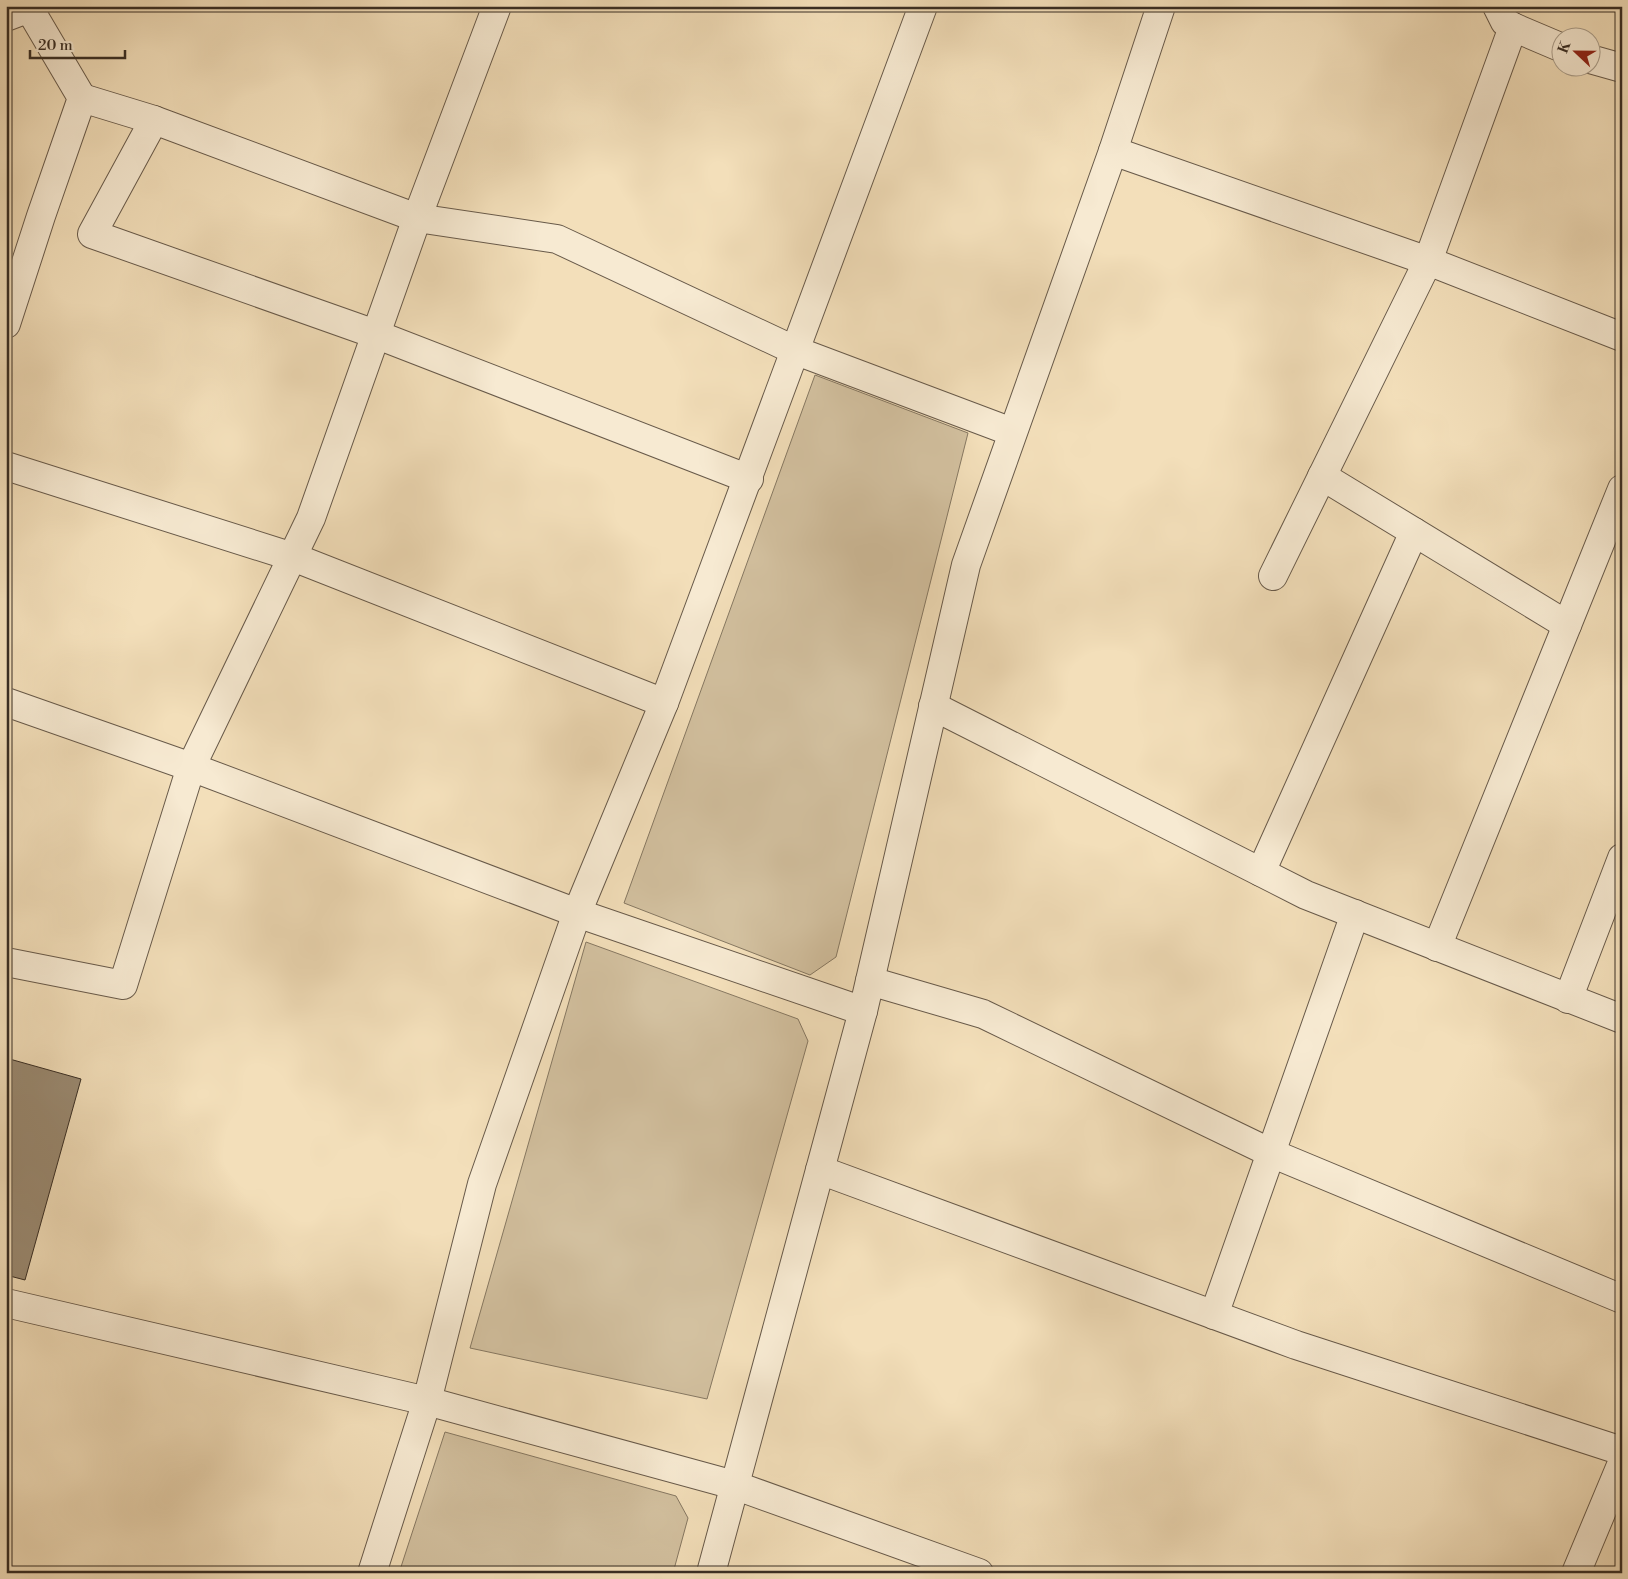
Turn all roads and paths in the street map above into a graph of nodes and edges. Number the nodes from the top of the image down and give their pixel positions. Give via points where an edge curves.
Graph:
1 (497, 6) edge
2 (923, 6) edge
3 (1161, 6) edge
4 (23, 10) edge
5 (1505, 17) edge
6 (1550, 42) edge
7 (1600, 62) edge
8 (1622, 68) edge
9 (82, 98) junction
10 (154, 120) junction
11 (1113, 151) junction
12 (417, 218) junction
13 (1428, 261) junction
14 (6, 324) edge
15 (375, 334) junction
16 (1622, 337) edge
17 (794, 350) junction
18 (1012, 432) junction
19 (6, 466) edge
20 (1322, 476) junction
21 (749, 479) junction
22 (1622, 489) edge
23 (1414, 532) junction
24 (293, 557) junction
25 (1273, 576) dead end
26 (1567, 625) junction
27 (6, 702) edge
28 (664, 704) junction
29 (933, 706) junction
30 (191, 767) junction
31 (1622, 858) edge
32 (1261, 872) junction
33 (577, 913) junction
34 (1355, 914) junction
35 (1437, 947) junction
36 (6, 962) edge
37 (870, 981) junction
38 (1568, 998) junction
39 (863, 1010) junction
40 (1622, 1019) edge
41 (1271, 1153) junction
42 (820, 1170) junction
43 (1622, 1299) edge
44 (6, 1303) edge
45 (1214, 1315) junction
46 (426, 1401) junction
47 (1622, 1451) edge
48 (1622, 1463) edge
49 (734, 1485) junction
50 (372, 1573) edge
51 (711, 1573) edge
52 (980, 1573) edge
53 (1576, 1573) edge

1 - 12 street
2 - 17 street
3 - 11 street
4 - 9 street
5 - 6 street
5 - 13 street
7 - 8 street
9 - 10 street
9 - 14 street
10 - 12 street
10 - 15 street via 92,234
11 - 13 street
11 - 18 street
12 - 15 street
12 - 17 street via 557,239
13 - 16 street
13 - 20 street
15 - 21 street
15 - 24 street via 311,518
17 - 18 street
17 - 21 street
18 - 29 street via 966,565
19 - 24 street
20 - 23 street
20 - 25 street
21 - 28 street
22 - 26 street
23 - 26 street
23 - 32 street
24 - 28 street
24 - 30 street
26 - 35 street
27 - 30 street
28 - 33 street
29 - 32 street
29 - 37 street
30 - 33 street
30 - 36 street via 123,985
31 - 38 street
32 - 34 street via 1306,895
33 - 39 street
33 - 46 street via 482,1184
34 - 35 street
34 - 41 street
35 - 38 street
37 - 39 street
37 - 41 street via 983,1014
38 - 40 street
39 - 42 street
41 - 43 street
41 - 45 street
42 - 45 street
42 - 49 street
44 - 46 street
45 - 47 street via 1296,1345
46 - 49 street
46 - 50 street
48 - 53 street
49 - 51 street
49 - 52 street

